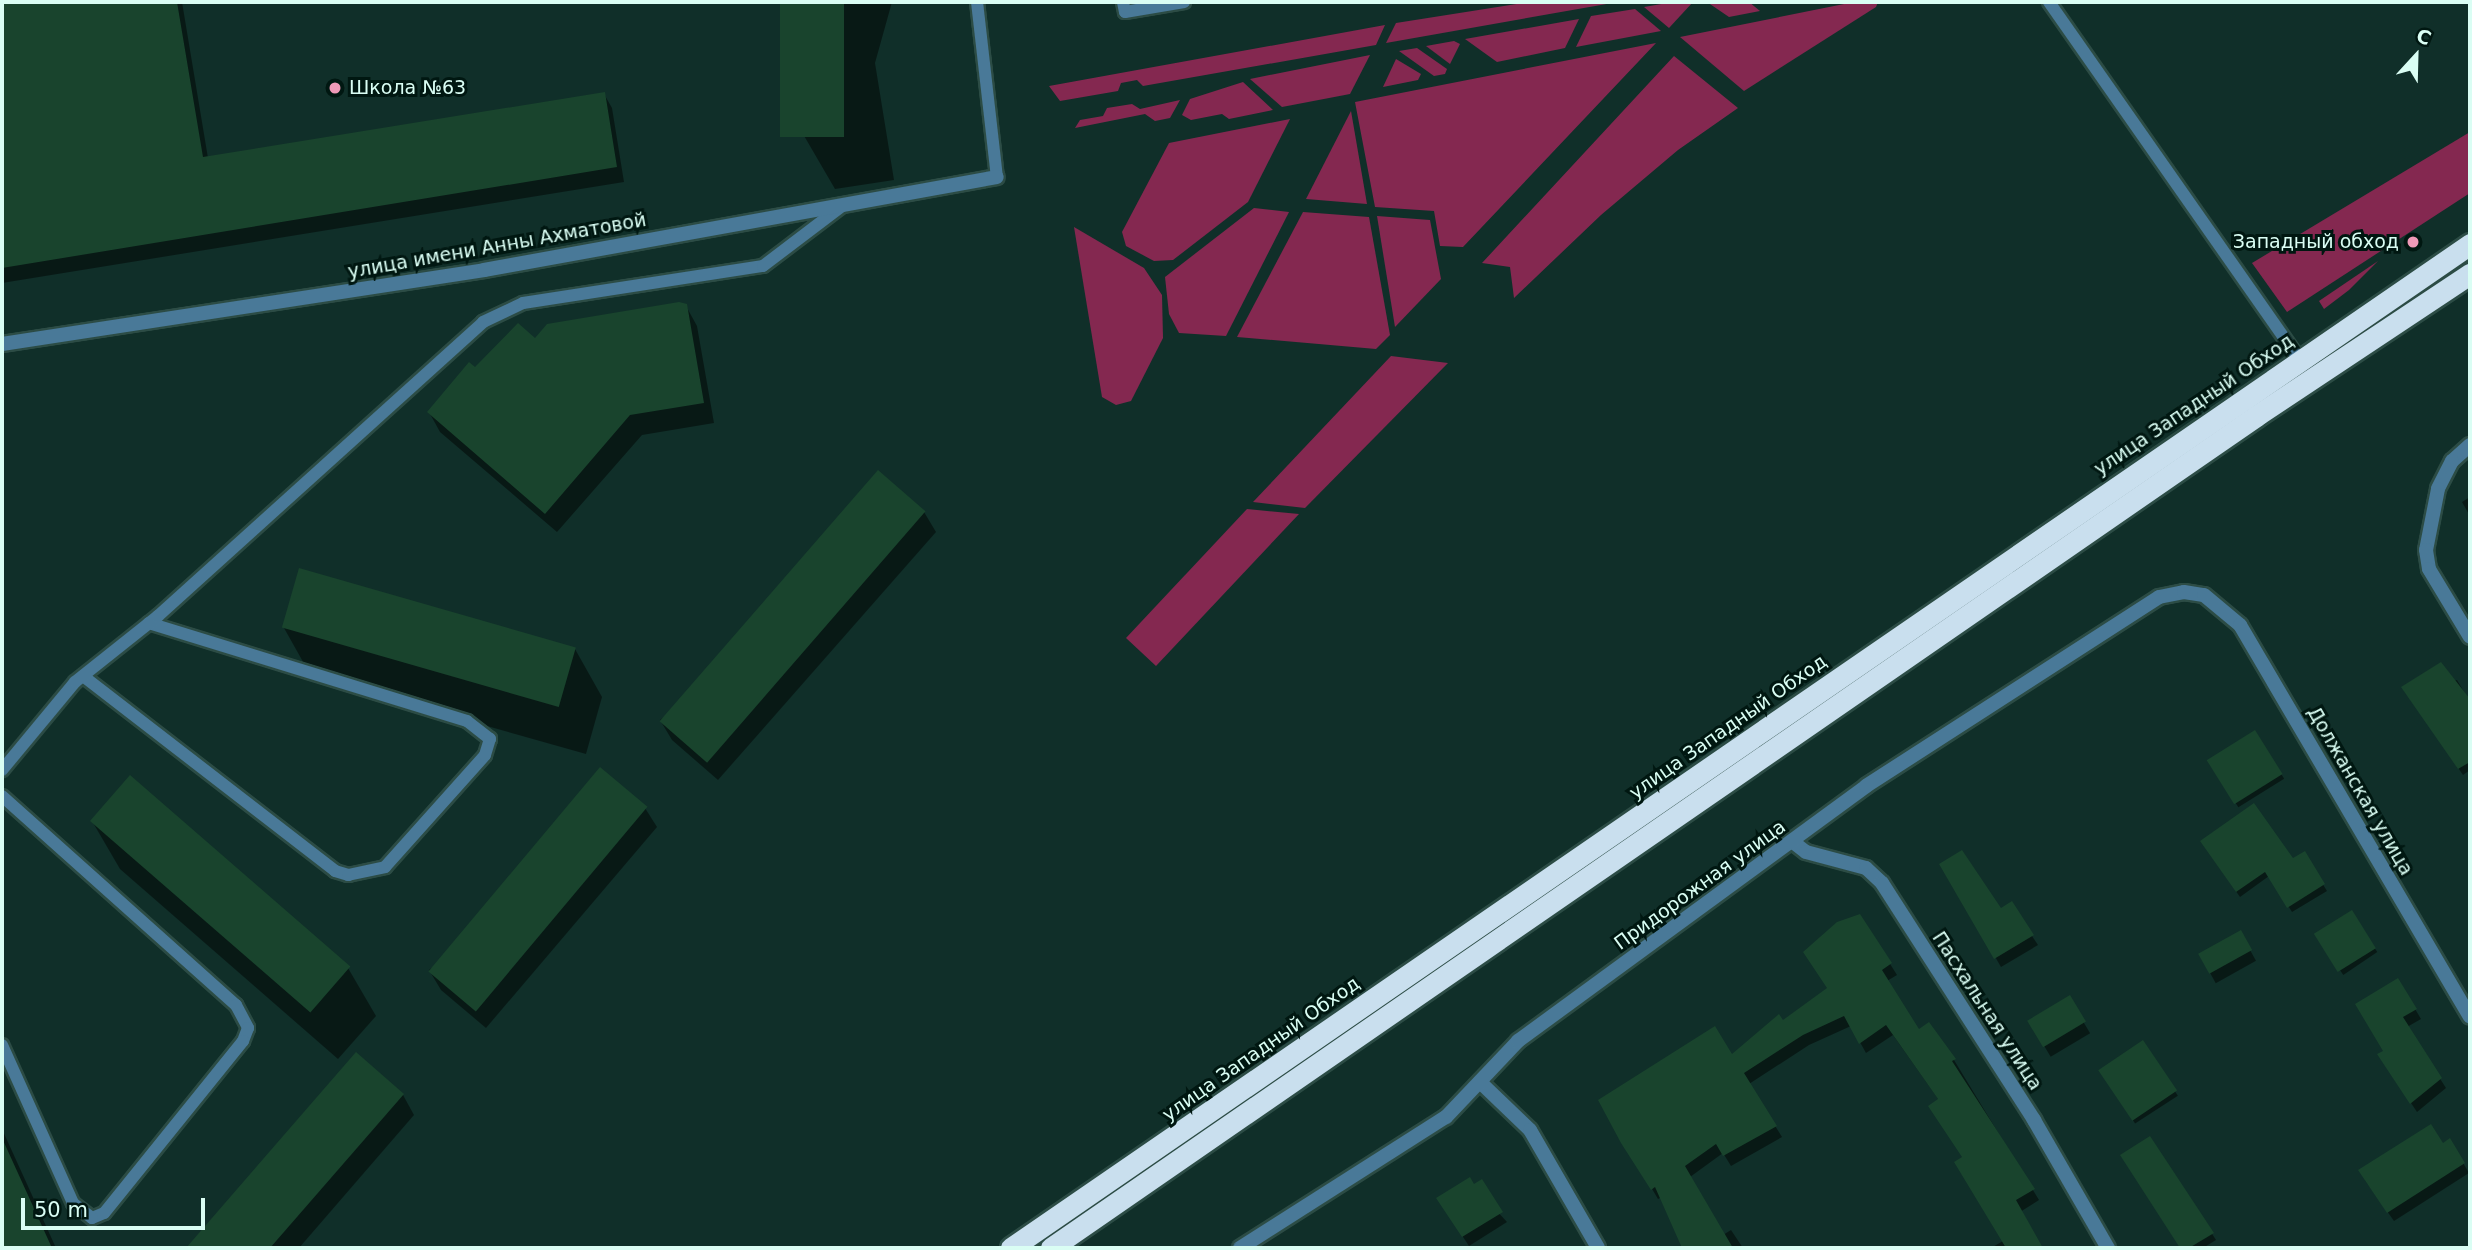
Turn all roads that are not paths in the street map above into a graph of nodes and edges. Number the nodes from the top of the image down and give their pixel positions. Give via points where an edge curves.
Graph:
1 (977, 2) edge
2 (1123, 2) edge
3 (1184, 2) edge
4 (2049, 2) edge
5 (997, 177) joint
6 (842, 206) junction
7 (2470, 244) edge
8 (2470, 275) edge
9 (2, 344) edge
10 (2300, 361) junction
11 (2470, 445) edge
12 (2204, 595) joint
13 (149, 623) junction
14 (2470, 637) edge
15 (83, 676) junction
16 (2, 770) edge
17 (2, 796) edge
18 (1793, 842) junction
19 (2470, 1017) edge
20 (2, 1045) edge
21 (1480, 1082) junction
22 (1011, 1248) edge
23 (1051, 1248) edge
24 (1240, 1248) edge
25 (1598, 1248) edge
26 (2108, 1248) edge

1 - 5 lane
2 - 3 lane via 1125,12
4 - 10 lane
5 - 6 street, улица имени Анны Ахматовой
6 - 9 street, улица имени Анны Ахматовой via 484,271
6 - 13 lane via 763,266 523,303 483,323
7 - 10 highway, улица Западный Обход
8 - 23 highway via 2256,416
10 - 22 highway, улица Западный Обход
11 - 14 street via 2452,461 2438,489 2426,550 2429,569
12 - 18 street, Придорожная улица via 2185,592 2159,597 1866,786
12 - 19 street, Должанская улица via 2240,625
13 - 15 lane
13 - 15 lane via 467,721 490,739 485,755 385,867 348,875 335,871
15 - 16 lane
17 - 20 lane via 236,1005 248,1028 243,1041 104,1213 92,1218 73,1203
18 - 21 street, Придорожная улица via 1518,1041
18 - 26 street, Пасхальная улица via 1806,852 1866,868 1882,883 2034,1120
21 - 24 street, Придорожная улица via 1446,1117
21 - 25 street via 1530,1130

